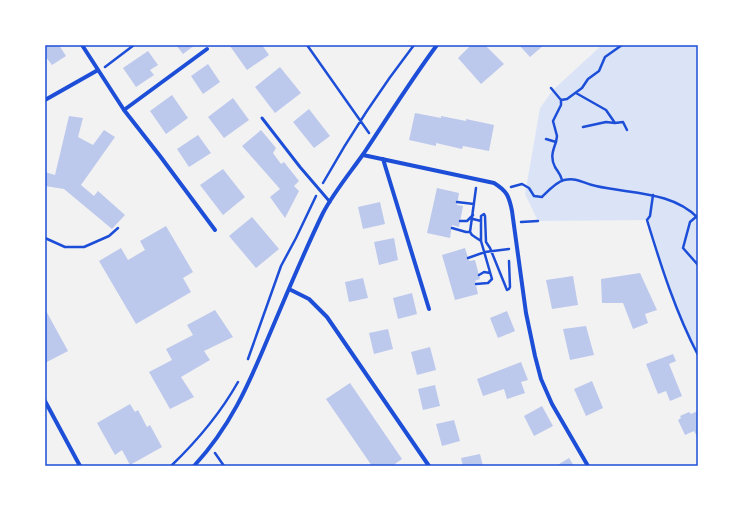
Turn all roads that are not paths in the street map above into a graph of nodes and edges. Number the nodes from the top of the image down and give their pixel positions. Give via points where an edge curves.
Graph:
1 (82, 45) edge
2 (437, 45) edge
3 (207, 49) dead end
4 (98, 71) junction
5 (45, 100) edge
6 (124, 110) junction
7 (262, 118) dead end
8 (363, 155) junction
9 (383, 159) junction
10 (330, 202) junction
11 (215, 230) dead end
12 (289, 288) junction
13 (428, 309) dead end
14 (45, 401) edge
15 (80, 466) edge
16 (194, 466) edge
17 (429, 466) edge
18 (588, 466) edge

1 - 4 street
2 - 8 street
3 - 6 street
4 - 5 street
4 - 6 street
6 - 11 street
7 - 10 lane
8 - 9 street
8 - 10 street
9 - 13 street
9 - 18 street via 478,179 494,183 504,189 510,198 526,313 541,379 552,404
10 - 12 street
12 - 16 street via 248,386 226,427
12 - 17 street via 308,299 327,317
14 - 15 street

